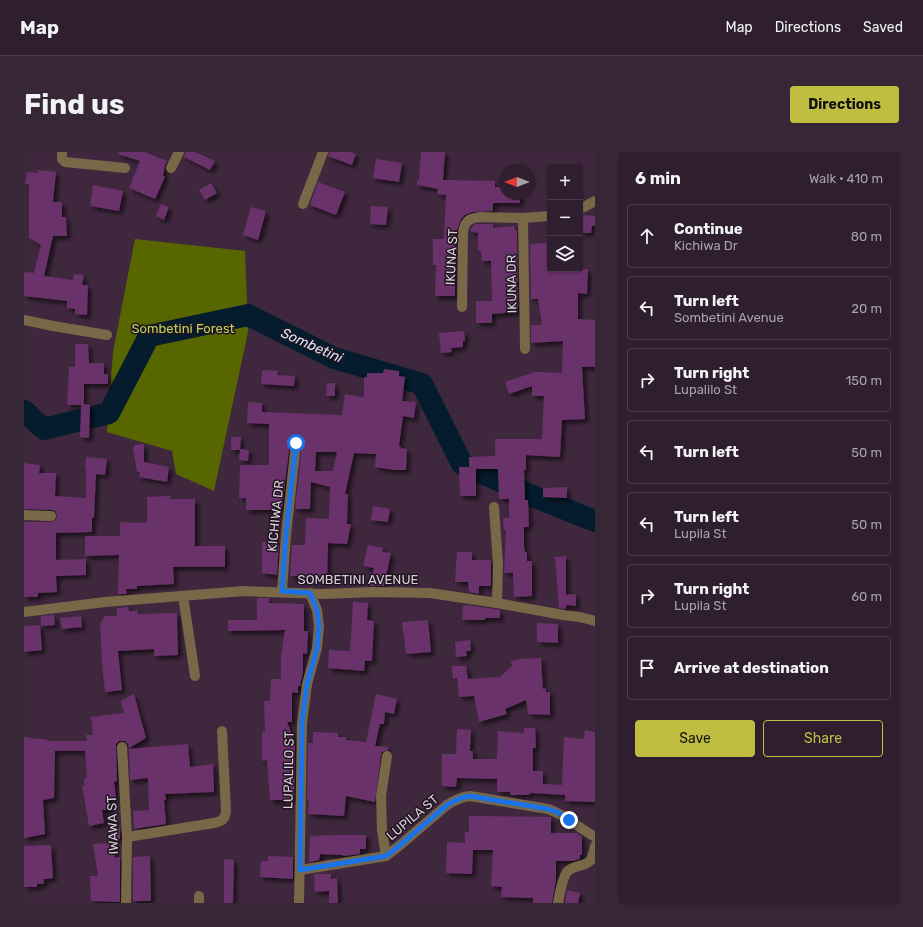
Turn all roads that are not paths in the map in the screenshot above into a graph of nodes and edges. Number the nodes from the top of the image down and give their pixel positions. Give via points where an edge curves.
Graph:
1 (62, 152) edge
2 (179, 152) edge
3 (322, 152) edge
4 (125, 168) dead end
5 (171, 168) dead end
6 (595, 201) edge
7 (303, 204) dead end
8 (583, 207) edge
9 (547, 216) edge
10 (523, 218) junction
11 (462, 307) dead end
12 (24, 320) edge
13 (107, 335) dead end
14 (525, 349) dead end
15 (296, 443) dead end
16 (494, 507) dead end
17 (24, 515) edge
18 (51, 516) dead end
19 (282, 591) junction
20 (310, 593) junction
21 (183, 596) junction
22 (497, 603) junction
23 (24, 612) edge
24 (595, 621) edge
25 (195, 676) dead end
26 (222, 731) dead end
27 (122, 747) dead end
28 (387, 756) dead end
29 (127, 837) junction
30 (595, 837) edge
31 (595, 846) edge
32 (386, 856) junction
33 (300, 870) junction
34 (126, 903) edge
35 (300, 903) edge
36 (558, 903) edge

1 - 4 street via 62,160 65,162
2 - 5 street
3 - 7 street
6 - 8 street
9 - 10 street, IKUNA ST
10 - 11 street, IKUNA ST via 480,217 467,220 463,232
10 - 14 street, IKUNA DR
12 - 13 street
15 - 19 street, KICHIWA DR
16 - 22 street via 498,564
17 - 18 street
19 - 20 street, SOMBETINI AVENUE
19 - 21 street, SOMBETINI AVENUE
20 - 22 street, SOMBETINI AVENUE via 430,593
20 - 33 street, LUPALILO ST via 317,610 319,626 302,723
21 - 23 street, SOMBETINI AVENUE
21 - 25 street
22 - 24 street, SOMBETINI AVENUE
26 - 29 street via 225,818 214,823
27 - 29 street, IWAWA ST
28 - 32 street, LUPILA ST via 381,796
29 - 34 street, IWAWA ST
30 - 32 street, LUPILA ST via 557,812 548,809 470,796 447,805
31 - 36 street via 591,860 567,872 561,884
32 - 33 street
33 - 35 street, LUPALILO ST

